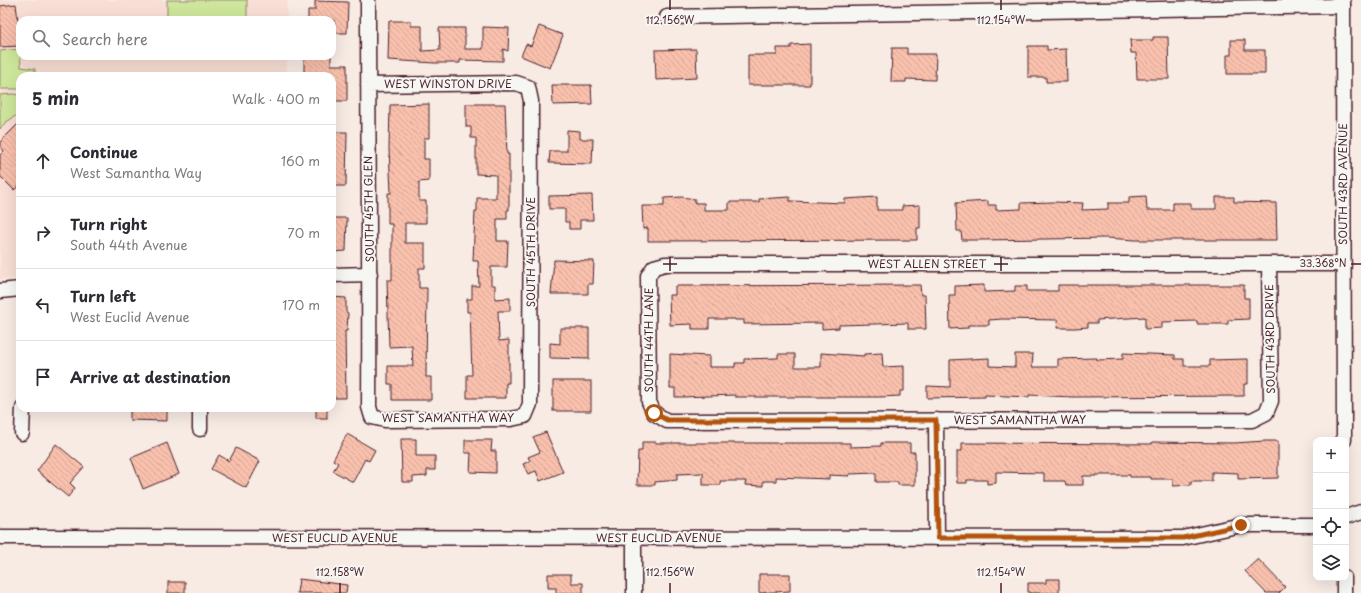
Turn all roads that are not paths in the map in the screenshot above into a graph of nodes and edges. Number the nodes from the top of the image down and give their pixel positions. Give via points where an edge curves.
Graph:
1 (368, 0) edge
2 (1343, 3) edge
3 (667, 17) dead end
4 (368, 85) junction
5 (528, 87) joint
6 (1269, 264) junction
7 (1344, 264) junction
8 (654, 267) joint
9 (336, 274) edge
10 (370, 274) junction
11 (16, 289) edge
12 (0, 291) edge
13 (23, 412) edge
14 (200, 412) edge
15 (654, 413) joint
16 (1266, 413) joint
17 (525, 416) joint
18 (372, 417) joint
19 (936, 420) junction
20 (200, 429) dead end
21 (22, 433) dead end
22 (1344, 437) edge
23 (1361, 512) edge
24 (1349, 516) edge
25 (1349, 518) edge
26 (1361, 522) edge
27 (1313, 525) edge
28 (0, 537) edge
29 (634, 538) junction
30 (938, 538) junction
31 (1344, 581) edge
32 (634, 593) edge
33 (1344, 593) edge

1 - 4 street, SOUTH 45TH GLEN
2 - 3 street
2 - 7 street, SOUTH 43RD AVENUE
4 - 5 street, WEST WINSTON DRIVE via 516,83
4 - 10 street, SOUTH 45TH GLEN
5 - 17 street, SOUTH 45TH DRIVE via 531,101 530,404
6 - 7 street, WEST ALLEN STREET
6 - 8 street, WEST ALLEN STREET via 665,264
6 - 16 street, SOUTH 43RD DRIVE via 1271,401
7 - 22 street, SOUTH 43RD AVENUE
8 - 15 street, SOUTH 44TH LANE via 648,276 649,402
9 - 10 street
10 - 18 street, SOUTH 45TH GLEN via 369,407
11 - 12 street
13 - 21 street
14 - 20 street
15 - 19 street, WEST SAMANTHA WAY via 667,420
16 - 19 street, WEST SAMANTHA WAY via 1252,420
17 - 18 street, WEST SAMANTHA WAY via 503,419 385,420
19 - 30 street
23 - 24 street
25 - 26 street
27 - 30 street, WEST EUCLID AVENUE via 1241,525 1183,538
28 - 29 street, WEST EUCLID AVENUE
29 - 30 street, WEST EUCLID AVENUE
29 - 32 street
31 - 33 street

